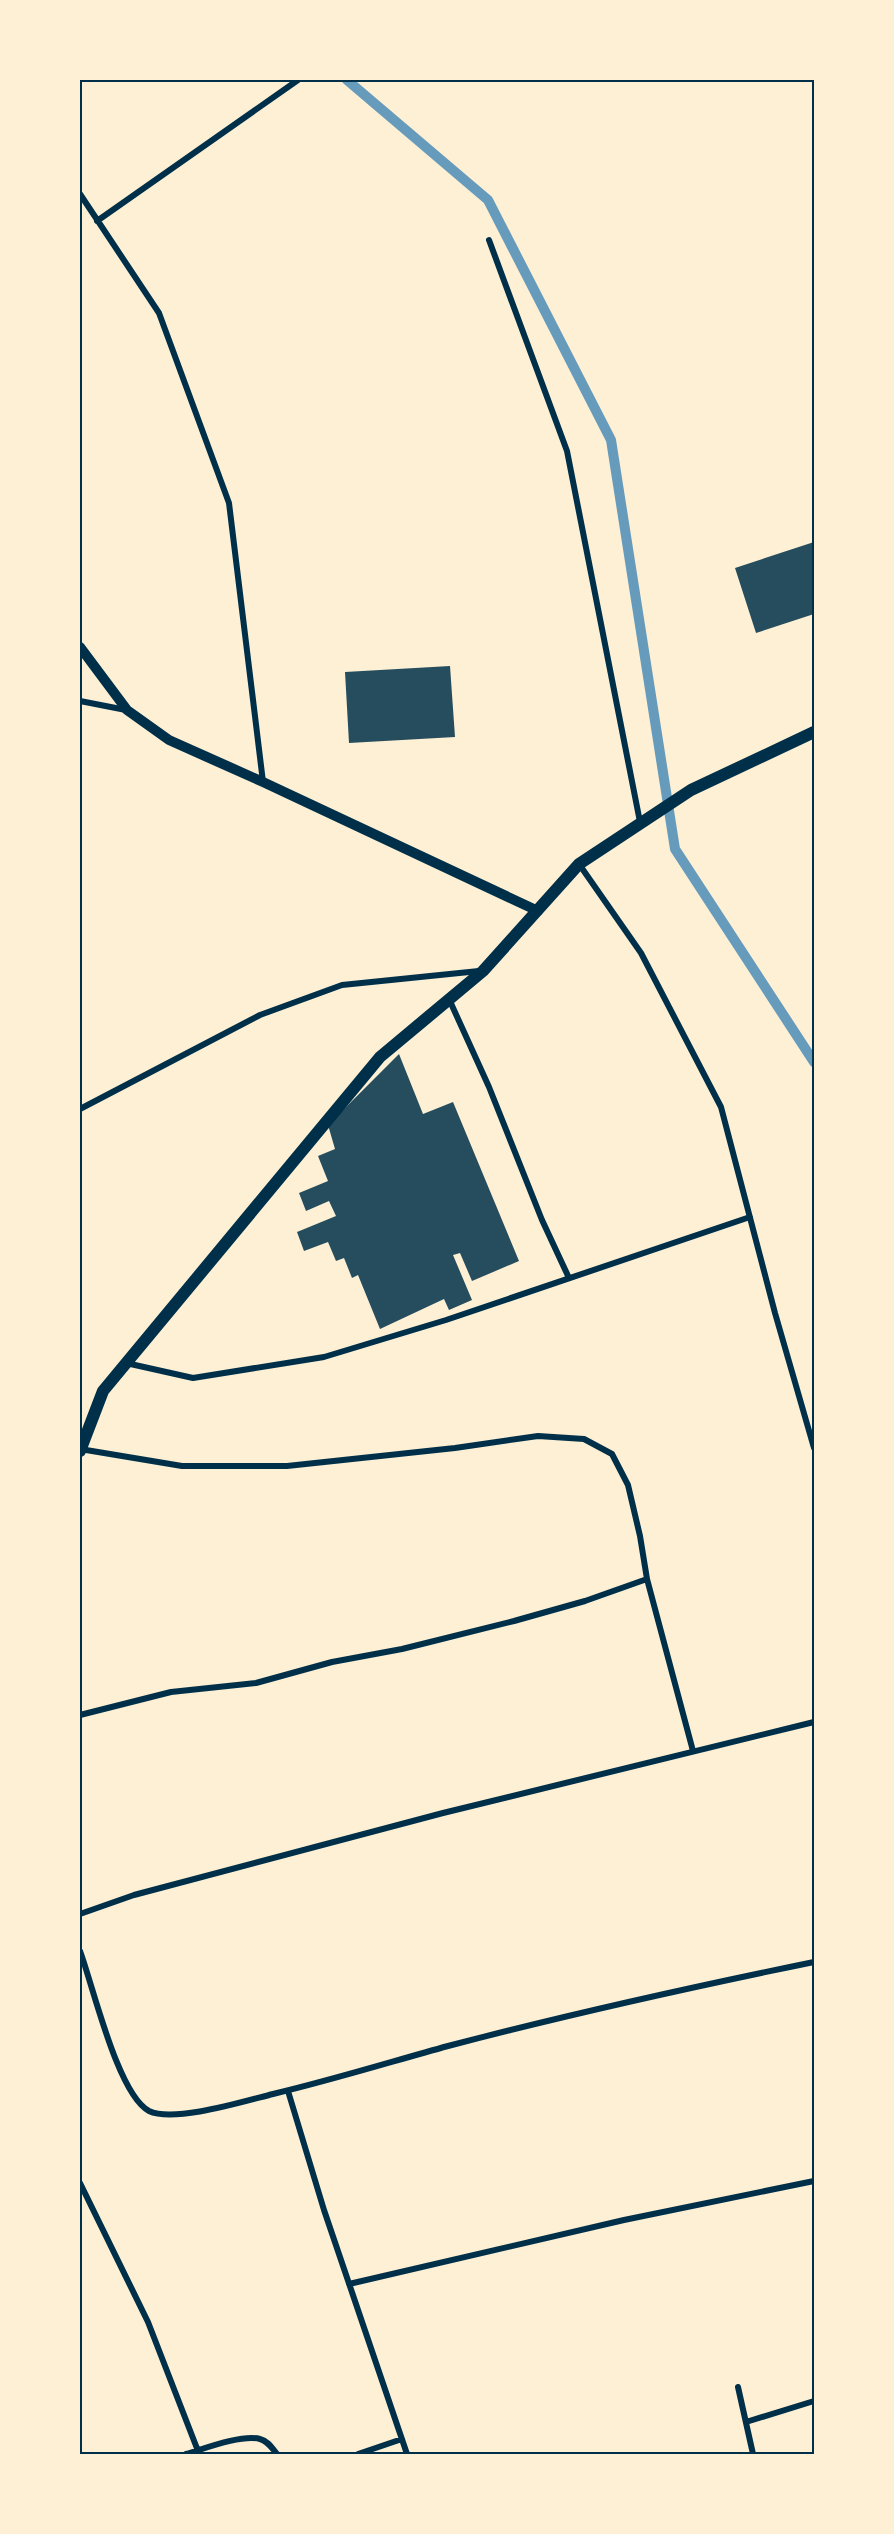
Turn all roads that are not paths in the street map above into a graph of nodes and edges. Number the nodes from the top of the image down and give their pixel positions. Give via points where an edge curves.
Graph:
1 (298, 80) edge
2 (80, 194) edge
3 (97, 221) junction
4 (489, 240) dead end
5 (80, 647) edge
6 (80, 701) edge
7 (127, 710) junction
8 (814, 732) edge
9 (263, 782) junction
10 (640, 822) junction
11 (579, 864) junction
12 (538, 911) junction
13 (483, 971) junction
14 (449, 999) junction
15 (80, 1109) edge
16 (750, 1217) junction
17 (569, 1278) junction
18 (126, 1363) junction
19 (814, 1448) edge
20 (80, 1450) edge
21 (647, 1579) junction
22 (80, 1715) edge
23 (814, 1722) edge
24 (693, 1751) junction
25 (80, 1914) edge
26 (80, 1951) edge
27 (814, 1962) edge
28 (288, 2091) junction
29 (814, 2181) edge
30 (80, 2183) edge
31 (350, 2284) junction
32 (738, 2387) dead end
33 (814, 2401) edge
34 (746, 2422) junction
35 (402, 2439) junction
36 (198, 2451) junction
37 (186, 2454) edge
38 (277, 2454) edge
39 (358, 2454) edge
40 (407, 2454) edge
41 (753, 2454) edge

1 - 3 street
2 - 3 street
3 - 9 street via 159,313 229,503
4 - 10 street via 567,451
5 - 7 street
6 - 7 street
7 - 9 street via 169,740
8 - 10 main road via 691,790
9 - 12 street
10 - 11 main road
11 - 12 main road
11 - 16 street via 641,953 722,1107
12 - 13 main road
13 - 14 main road
13 - 15 street via 342,985 260,1015
14 - 17 street
14 - 18 main road via 381,1057
16 - 17 street
16 - 19 street
17 - 18 street via 324,1357 193,1378
18 - 20 main road via 103,1391
20 - 21 street via 182,1466 287,1466 538,1436 584,1439 612,1454 628,1485
21 - 22 street via 585,1601 402,1649 332,1662 256,1683 171,1692
21 - 24 street
23 - 24 street
24 - 25 street via 145,1892
26 - 28 street via 115,2058 130,2091 149,2111 183,2115
27 - 28 street via 644,1997
28 - 31 street
29 - 31 street via 624,2220
30 - 36 street via 148,2322
31 - 35 street
32 - 34 street
33 - 34 street
34 - 41 street
35 - 39 street
35 - 40 street
36 - 37 street
36 - 38 street via 258,2438

